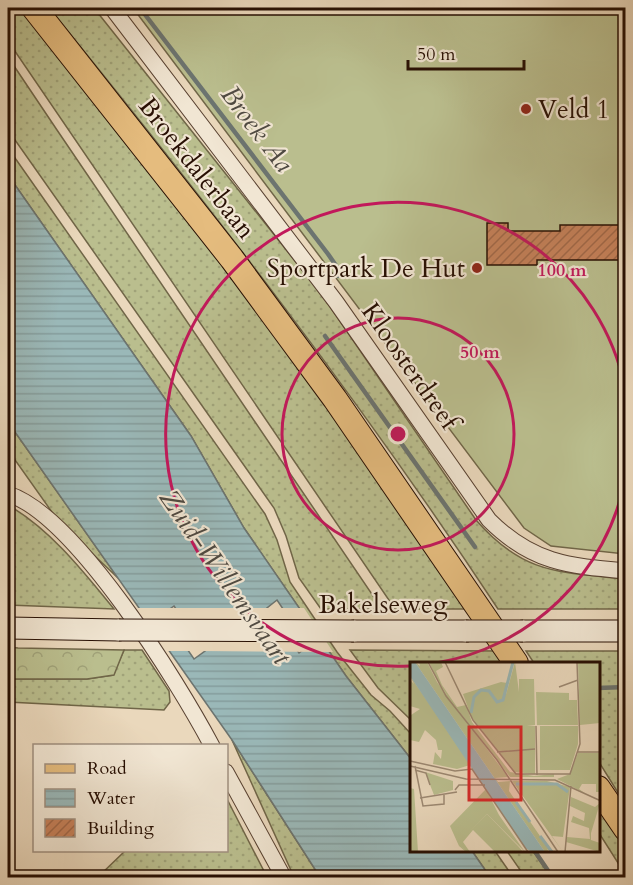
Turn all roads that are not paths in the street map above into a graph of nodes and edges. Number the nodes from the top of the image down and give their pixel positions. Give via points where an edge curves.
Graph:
1 (34, 8) edge
2 (112, 8) edge
3 (8, 494) edge
4 (626, 571) edge
5 (8, 628) edge
6 (626, 631) edge
7 (515, 662) edge
8 (211, 744) edge
9 (228, 776) edge
10 (600, 791) edge
11 (626, 829) edge
12 (284, 878) edge

1 - 7 main road, Broekdalerbaan via 232,260 335,399
2 - 4 street, Kloosterdreef via 336,302 489,520 511,542 540,557 574,566
3 - 8 street via 34,507 88,561 164,664
5 - 6 street, Bakelseweg, bridge
9 - 12 street
10 - 11 main road

